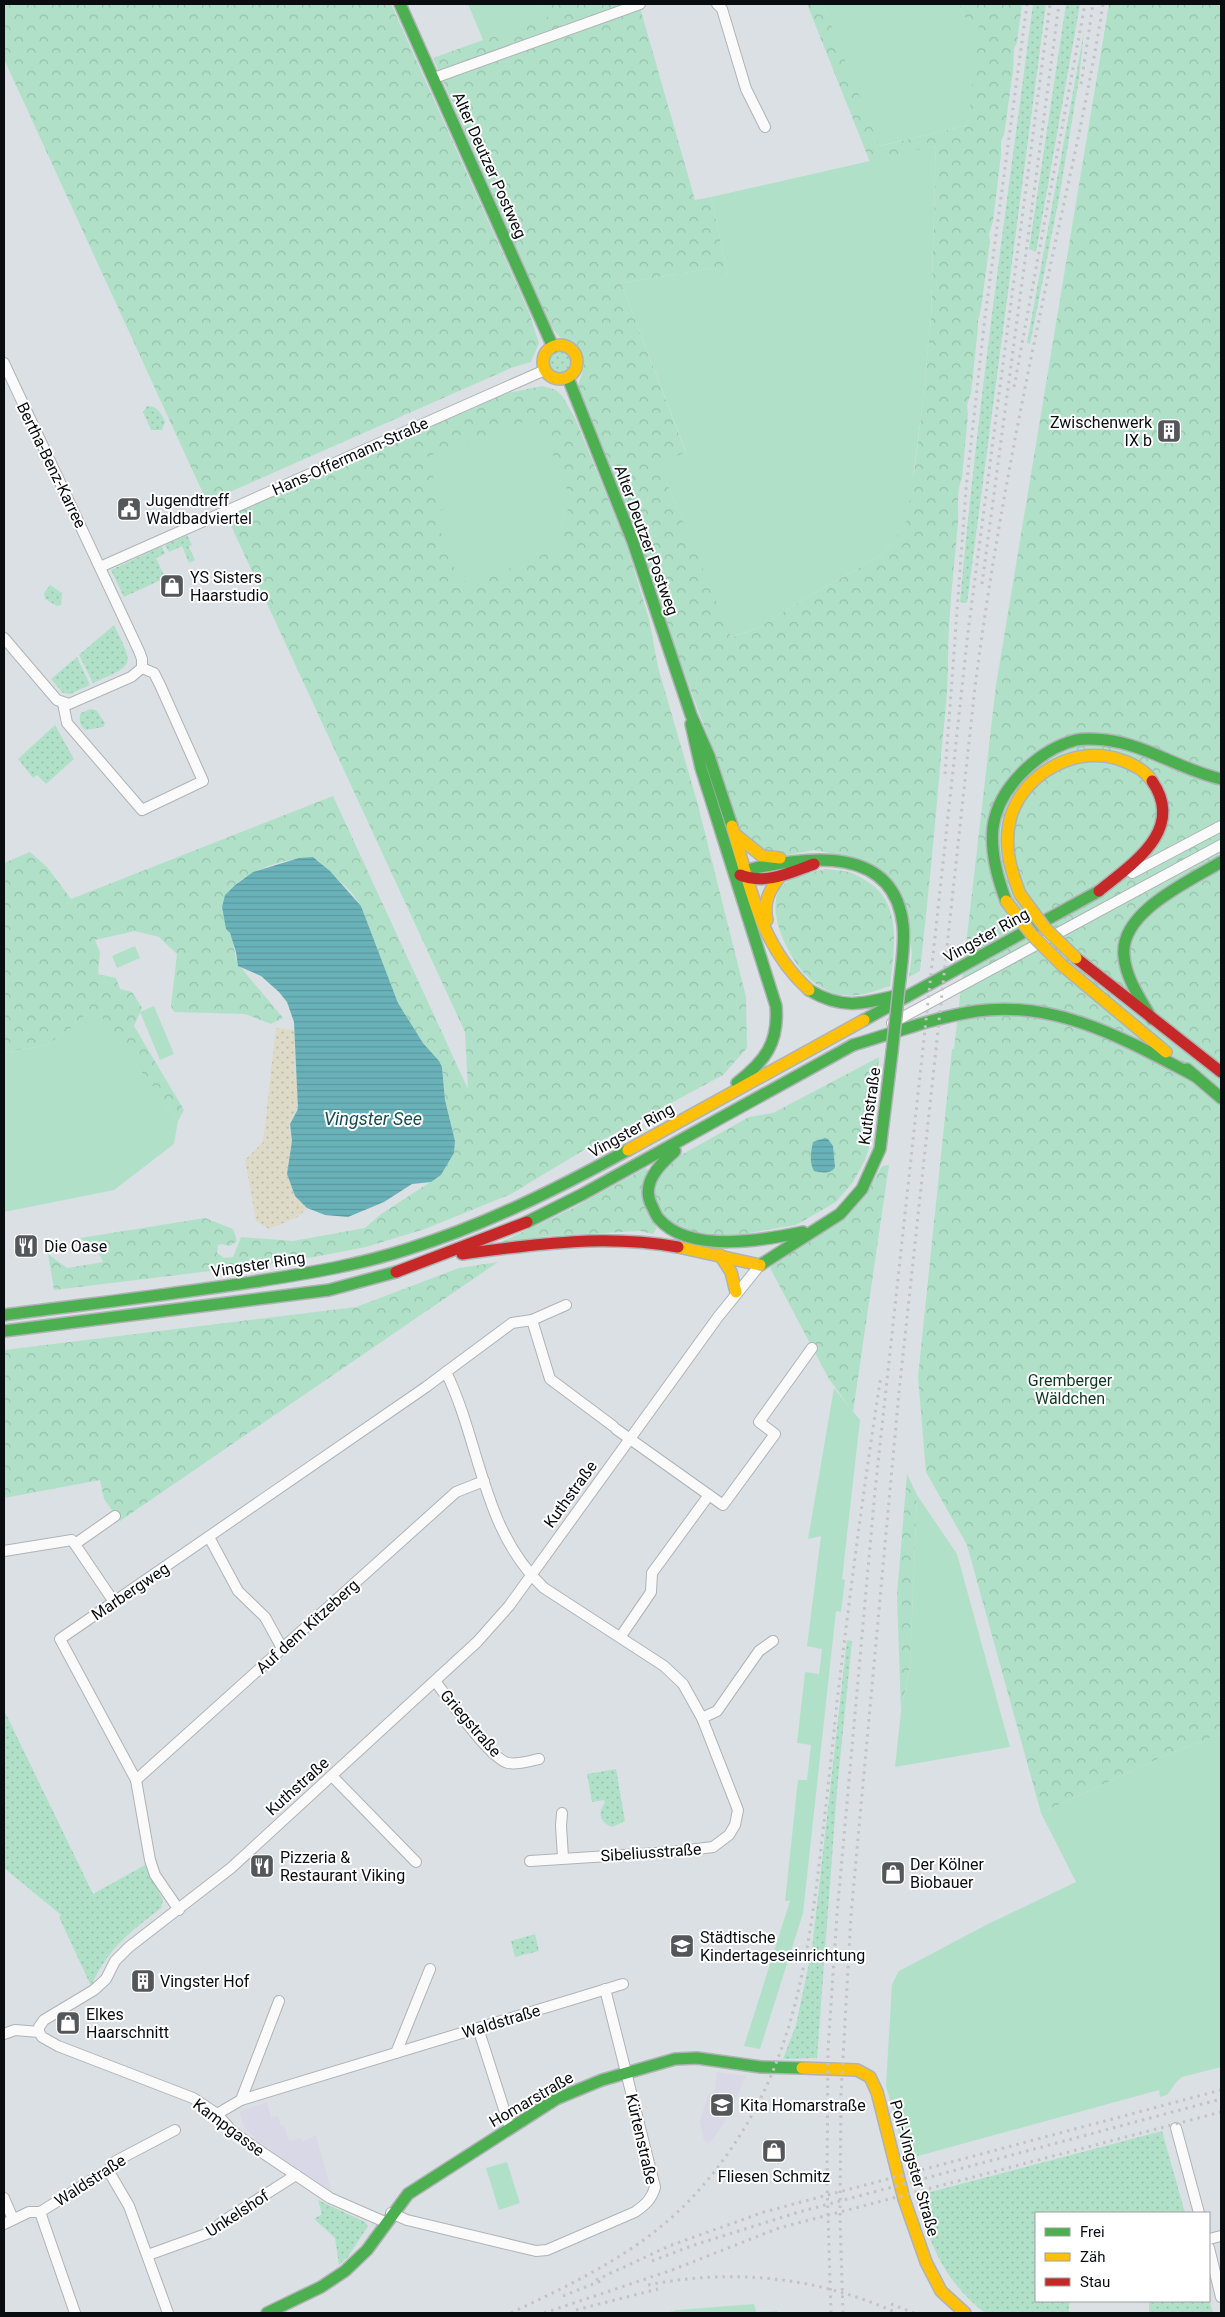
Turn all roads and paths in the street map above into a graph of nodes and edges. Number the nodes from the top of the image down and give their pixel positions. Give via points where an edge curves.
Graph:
1 (400, 4) edge
2 (640, 4) edge
3 (717, 4) edge
4 (434, 78) junction
5 (765, 127) dead end
6 (553, 347) junction
7 (4, 364) edge
8 (545, 370) junction
9 (568, 378) junction
10 (100, 567) junction
11 (4, 638) edge
12 (142, 668) junction
13 (63, 703) junction
14 (690, 715) junction
15 (1221, 779) edge
16 (1221, 826) edge
17 (735, 833) junction
18 (1221, 845) edge
19 (806, 859) junction
20 (829, 859) junction
21 (729, 861) junction
22 (1221, 862) edge
23 (746, 876) junction
24 (780, 877) junction
25 (1099, 891) junction
26 (739, 897) junction
27 (780, 958) junction
28 (917, 991) junction
29 (1152, 1019) junction
30 (853, 1045) junction
31 (1220, 1071) edge
32 (1195, 1076) junction
33 (1221, 1098) edge
34 (702, 1110) junction
35 (692, 1134) junction
36 (814, 1229) junction
37 (734, 1242) junction
38 (720, 1255) junction
39 (435, 1258) junction
40 (760, 1265) junction
41 (736, 1292) junction
42 (566, 1305) dead end
43 (4, 1315) edge
44 (532, 1320) junction
45 (4, 1331) edge
46 (812, 1348) dead end
47 (446, 1372) junction
48 (630, 1439) junction
49 (484, 1481) junction
50 (709, 1495) junction
51 (116, 1516) dead end
52 (209, 1537) junction
53 (75, 1544) junction
54 (4, 1551) edge
55 (531, 1576) junction
56 (114, 1602) junction
57 (621, 1636) junction
58 (774, 1640) dead end
59 (282, 1648) junction
60 (435, 1681) junction
61 (702, 1718) junction
62 (539, 1759) dead end
63 (332, 1776) junction
64 (136, 1780) junction
65 (562, 1813) dead end
66 (563, 1858) junction
67 (530, 1861) dead end
68 (416, 1862) dead end
69 (179, 1910) junction
70 (430, 1968) dead end
71 (622, 1984) dead end
72 (605, 1989) junction
73 (279, 2001) dead end
74 (478, 2028) junction
75 (39, 2032) junction
76 (4, 2034) edge
77 (396, 2053) junction
78 (627, 2072) junction
79 (870, 2077) joint
80 (241, 2100) junction
81 (217, 2114) junction
82 (510, 2128) junction
83 (1176, 2128) dead end
84 (175, 2130) dead end
85 (108, 2170) junction
86 (296, 2175) junction
87 (4, 2198) edge
88 (646, 2204) joint
89 (40, 2212) junction
90 (1199, 2212) edge
91 (388, 2217) junction
92 (8, 2222) edge
93 (1210, 2252) edge
94 (148, 2255) junction
95 (1221, 2297) edge
96 (76, 2313) edge
97 (168, 2313) edge
98 (267, 2313) edge
99 (966, 2313) edge

1 - 4 main road, Alter Deutzer Postweg
2 - 4 street, Alter Deutzer Postweg
3 - 5 street via 722,9 746,89
4 - 6 main road, Alter Deutzer Postweg
6 - 8 main road via 544,356
6 - 9 main road via 567,346 576,355 577,368
7 - 10 street, Bertha-Benz-Karree
8 - 9 main road via 554,379
8 - 10 street, Hans-Offermann-Straße
9 - 14 main road, Alter Deutzer Postweg via 633,542
10 - 12 street, Bertha-Benz-Karree via 139,651
11 - 13 street
12 - 13 street via 130,678 69,704
12 - 13 street via 154,674 204,781 157,804 142,810 67,722
14 - 17 main road, Alter Deutzer Postweg via 704,739
14 - 21 main road, Alter Deutzer Postweg via 693,740
15 - 32 main road, bridge via 1188,770 1131,744 1076,740 1030,764 1000,802 992,848 998,884 1018,920 1047,952
16 - 25 street, Vingster Ring
17 - 19 main road via 762,856
17 - 23 main road, Alter Deutzer Postweg
18 - 30 street, Vingster Ring
19 - 20 main road, Kuthstraße
19 - 23 main road, Kuthstraße via 776,863
20 - 24 main road
20 - 36 main road, Kuthstraße, bridge via 844,860 875,874 892,892 902,917 904,935 883,1134 873,1170 851,1203 827,1223
21 - 23 main road
21 - 26 main road, Alter Deutzer Postweg
22 - 29 main road via 1156,904 1128,929 1123,946 1125,963
23 - 24 main road
23 - 26 main road
23 - 27 main road, Alter Deutzer Postweg via 765,931
24 - 27 main road via 766,898 765,914
25 - 28 main road, Vingster Ring
25 - 29 main road, bridge via 1147,850 1158,834 1163,809 1159,791 1149,776 1132,763 1110,756 1079,756 1049,770 1016,802 1009,821 1007,842 1012,877 1020,894 1045,928 1076,958
26 - 34 main road, Alter Deutzer Postweg via 770,986 776,1028 765,1058
27 - 28 main road via 800,983 814,994 833,1002 867,1004
28 - 34 main road, Vingster Ring
29 - 31 main road
30 - 32 main road via 979,1011 1019,1009 1074,1019 1103,1029
30 - 35 main road, Vingster Ring
32 - 33 main road
34 - 43 main road, Vingster Ring via 531,1202 468,1229 406,1250 325,1270
35 - 37 main road via 655,1169 649,1182 648,1196 653,1212 674,1231 698,1238
35 - 39 main road, Vingster Ring via 512,1229
36 - 37 main road via 763,1240
36 - 40 main road, Kuthstraße
37 - 40 main road via 754,1255
38 - 39 main road via 608,1240 550,1243
38 - 40 main road
38 - 41 main road via 732,1272
39 - 45 main road, Vingster Ring via 408,1269 329,1290
40 - 41 street, Kuthstraße
41 - 48 street, Kuthstraße
42 - 44 street, Marbergweg
44 - 47 street, Marbergweg via 512,1323
44 - 48 street via 550,1379
46 - 50 street via 759,1422 775,1434 723,1505
47 - 49 street via 459,1399
47 - 52 street, Marbergweg
48 - 50 street
48 - 55 street, Kuthstraße
49 - 55 street via 500,1528
49 - 59 street, Auf dem Kitzeberg via 456,1492
50 - 57 street via 652,1573 651,1592
51 - 53 street
52 - 56 street, Marbergweg
52 - 59 street via 238,1591 264,1617
53 - 54 street via 72,1540
53 - 56 street
55 - 57 street, Sibeliusstraße via 544,1588
55 - 60 street, Kuthstraße via 510,1606
56 - 64 street, Marbergweg via 60,1639
57 - 61 street, Sibeliusstraße via 664,1666 683,1684
58 - 61 street via 759,1651 716,1711
59 - 64 street, Auf dem Kitzeberg
60 - 62 street, Griegstraße via 500,1759 508,1763
60 - 63 street, Kuthstraße
61 - 66 street, Sibeliusstraße via 736,1801 737,1818 729,1836 713,1847 701,1850
63 - 68 street
63 - 69 street, Kuthstraße
64 - 69 street, Marbergweg via 150,1860 155,1875
65 - 66 street
66 - 67 street, Sibeliusstraße
69 - 75 street, Kuthstraße via 129,1947 94,1990 44,2020
70 - 77 street
71 - 72 street, Waldstraße
72 - 74 street, Waldstraße
72 - 78 street
73 - 80 street
74 - 77 street, Waldstraße
74 - 82 street
75 - 76 street via 15,2030
75 - 81 street, Kampgasse via 53,2044 193,2098
77 - 80 street, Waldstraße
78 - 79 main road, Homarstraße via 675,2059 697,2058 761,2067 857,2070
78 - 82 main road, Homarstraße via 556,2099
78 - 88 street, Kürtenstraße via 655,2187
79 - 99 main road, Poll-Vingster Straße via 877,2092 904,2199 926,2262 937,2286
80 - 81 street, Waldstraße
81 - 86 street, Kampgasse via 232,2131
82 - 91 main road, Homarstraße via 417,2187
83 - 90 street
84 - 85 street, Waldstraße via 116,2161
85 - 89 street, Waldstraße
85 - 94 street via 129,2206
86 - 91 street, Kampgasse via 338,2203
86 - 94 street, Unkelshof via 210,2233
87 - 92 street
88 - 91 street, Kampgasse via 547,2250 536,2251
89 - 92 street, Waldstraße via 29,2212
89 - 96 street
91 - 98 main road, Homarstraße via 366,2251 338,2276
93 - 95 street
94 - 97 street

